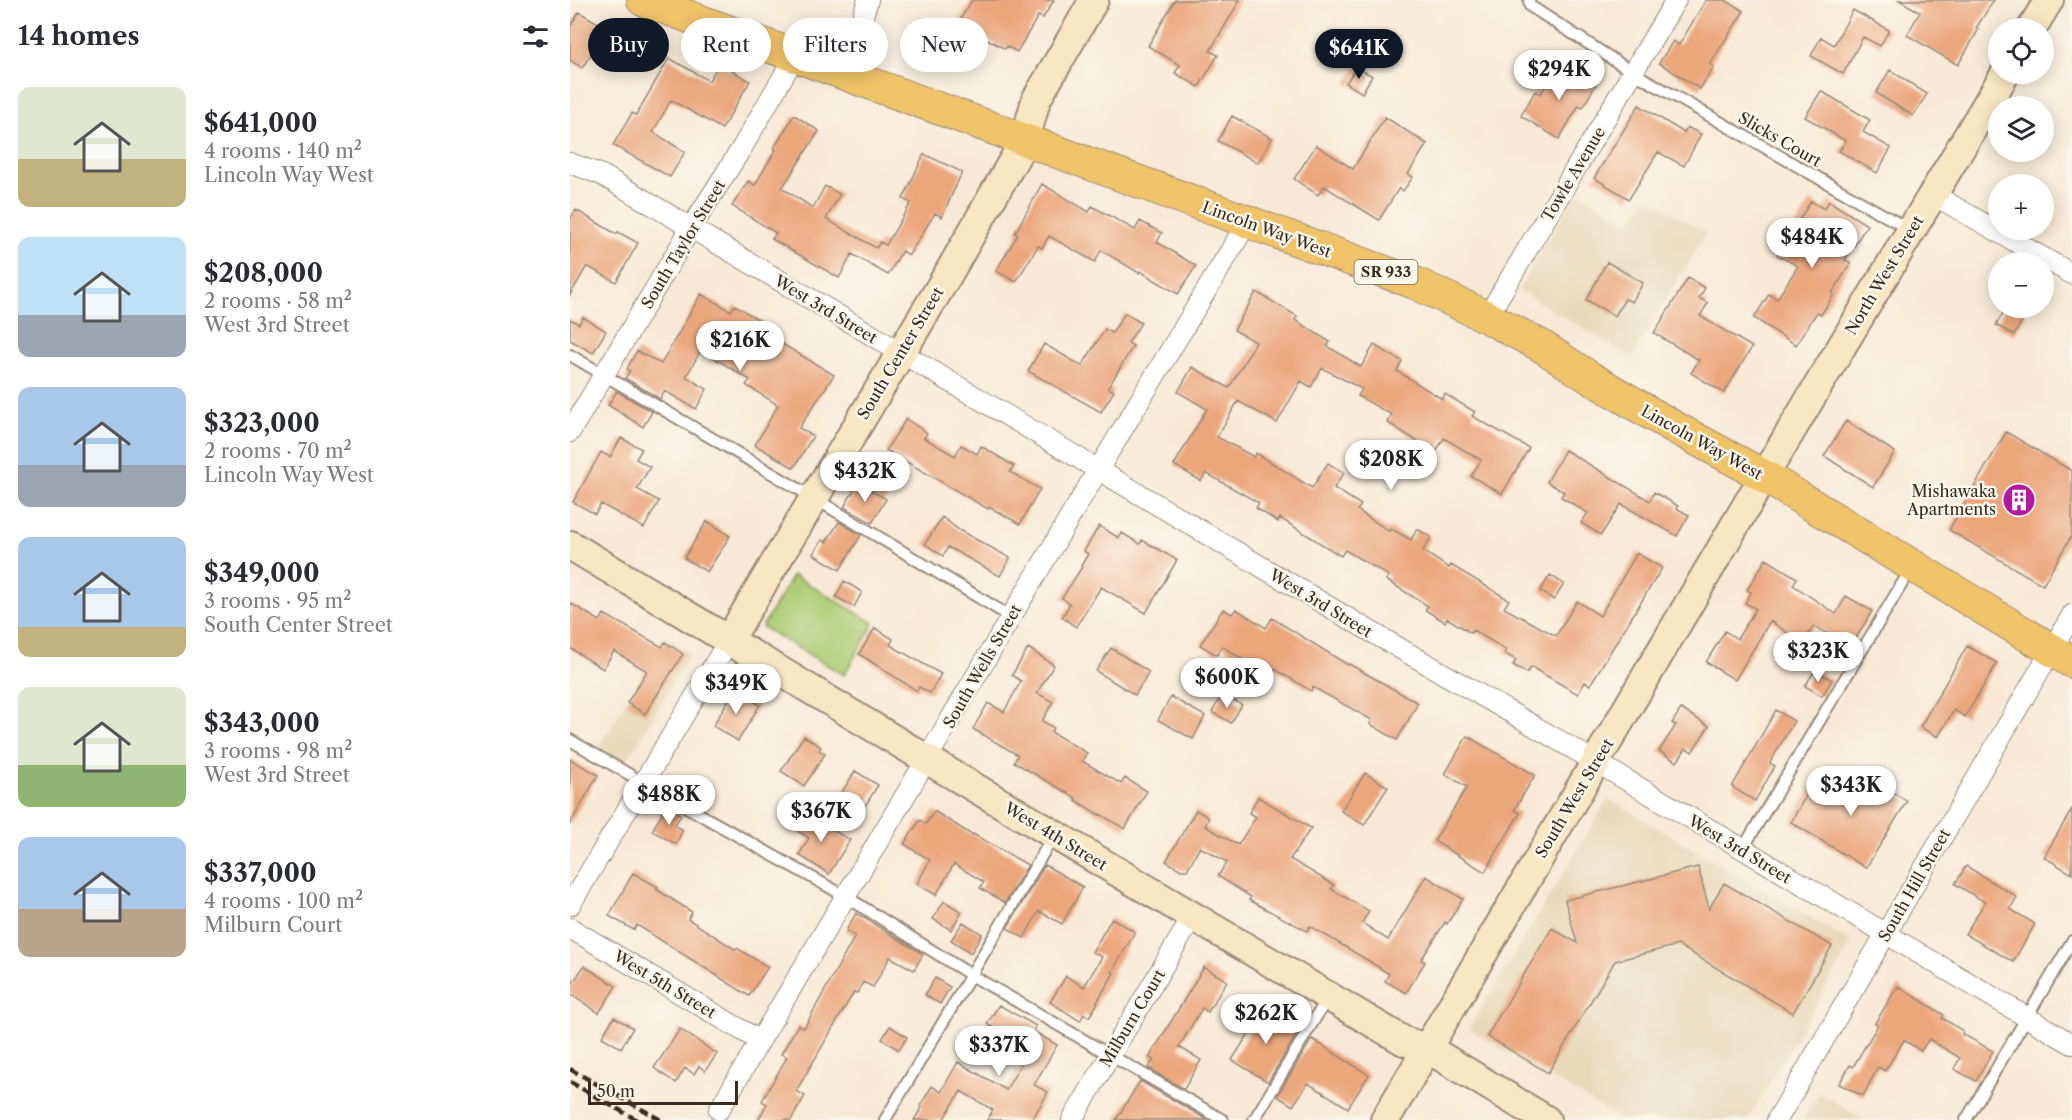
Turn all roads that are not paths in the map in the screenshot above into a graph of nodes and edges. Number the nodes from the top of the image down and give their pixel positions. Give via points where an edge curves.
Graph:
1 (644, 0) edge
2 (868, 0) edge
3 (1094, 0) edge
4 (1529, 0) edge
5 (1676, 0) edge
6 (2049, 0) edge
7 (2038, 18) edge
8 (783, 52) edge
9 (786, 72) edge
10 (839, 72) edge
11 (1634, 73) junction
12 (844, 74) junction
13 (1998, 84) edge
14 (1025, 140) junction
15 (570, 163) edge
16 (1932, 194) junction
17 (1247, 223) junction
18 (691, 228) junction
19 (1910, 230) junction
20 (2072, 274) edge
21 (1487, 317) junction
22 (901, 354) junction
23 (570, 355) edge
24 (604, 376) junction
25 (570, 432) edge
26 (1098, 470) junction
27 (1764, 476) junction
28 (814, 498) junction
29 (570, 545) edge
30 (1912, 567) junction
31 (2072, 615) edge
32 (1011, 617) junction
33 (729, 640) junction
34 (2061, 656) edge
35 (570, 740) edge
36 (928, 760) junction
37 (1596, 762) junction
38 (644, 783) junction
39 (1054, 834) junction
40 (1742, 850) junction
41 (845, 896) junction
42 (570, 905) edge
43 (1193, 916) junction
44 (570, 928) edge
45 (1886, 934) junction
46 (2072, 941) edge
47 (971, 975) junction
48 (1328, 996) junction
49 (2027, 1017) junction
50 (760, 1041) junction
51 (2072, 1044) edge
52 (1427, 1048) junction
53 (1111, 1055) junction
54 (719, 1110) dead end
55 (885, 1120) edge
56 (1072, 1120) edge
57 (1222, 1120) edge
58 (1254, 1120) edge
59 (1385, 1120) edge
60 (1546, 1120) edge
61 (1777, 1120) edge
62 (1966, 1120) edge

1 - 8 main road, Lincoln Way West / SR 933
2 - 12 street
3 - 14 street, South Center Street via 1036,100
4 - 11 lane, Slicks Court via 1530,6
5 - 11 street, Towle Avenue
6 - 7 street
9 - 18 street, South Taylor Street
10 - 12 main road, Lincoln Way West / SR 933
11 - 19 lane, Slicks Court
11 - 21 street, Towle Avenue
12 - 14 main road, Lincoln Way West / SR 933
13 - 16 street, North West Street
14 - 17 main road, Lincoln Way West / SR 933
14 - 22 street, South Center Street
15 - 18 street, West 3rd Street via 602,175
16 - 19 street, North West Street
16 - 20 street
17 - 21 main road, Lincoln Way West / SR 933 via 1415,283
17 - 26 street, South Wells Street
18 - 22 street, West 3rd Street
18 - 24 street, South Taylor Street
19 - 27 street, North West Street
21 - 27 main road, Lincoln Way West / SR 933
22 - 26 street, West 3rd Street
22 - 28 street, South Center Street
23 - 24 lane
24 - 25 street, South Taylor Street
24 - 28 lane
26 - 32 street, South Wells Street
26 - 37 street, West 3rd Street
27 - 30 main road, Lincoln Way West / SR 933
27 - 37 street, South West Street
28 - 32 lane
28 - 33 street, South Center Street
29 - 33 street, West 4th Street
30 - 34 main road, Lincoln Way West / SR 933
30 - 40 lane
31 - 34 street, South Hill Street
32 - 36 street, South Wells Street
33 - 36 street, West 4th Street
33 - 38 street, South Center Street
34 - 45 street, South Hill Street
35 - 38 lane
36 - 39 street, West 4th Street
36 - 41 street, South Wells Street
37 - 40 street, West 3rd Street
37 - 52 street, South West Street
38 - 41 lane
38 - 42 street, South Center Street
39 - 43 street, West 4th Street
39 - 47 lane
40 - 45 street, West 3rd Street
41 - 47 lane
41 - 50 street, South Wells Street
43 - 48 street, West 4th Street
43 - 53 street, Milburn Court
44 - 50 street, West 5th Street
45 - 49 street, West 3rd Street
45 - 61 street, South Hill Street
46 - 49 lane
47 - 53 lane
47 - 55 lane
48 - 52 street, West 4th Street via 1404,1041
48 - 58 lane
49 - 51 street, West 3rd Street
49 - 62 lane
50 - 54 street, South Wells Street
52 - 59 street, South West Street
52 - 60 street, West 4th Street
53 - 56 street, Milburn Court
53 - 57 lane

